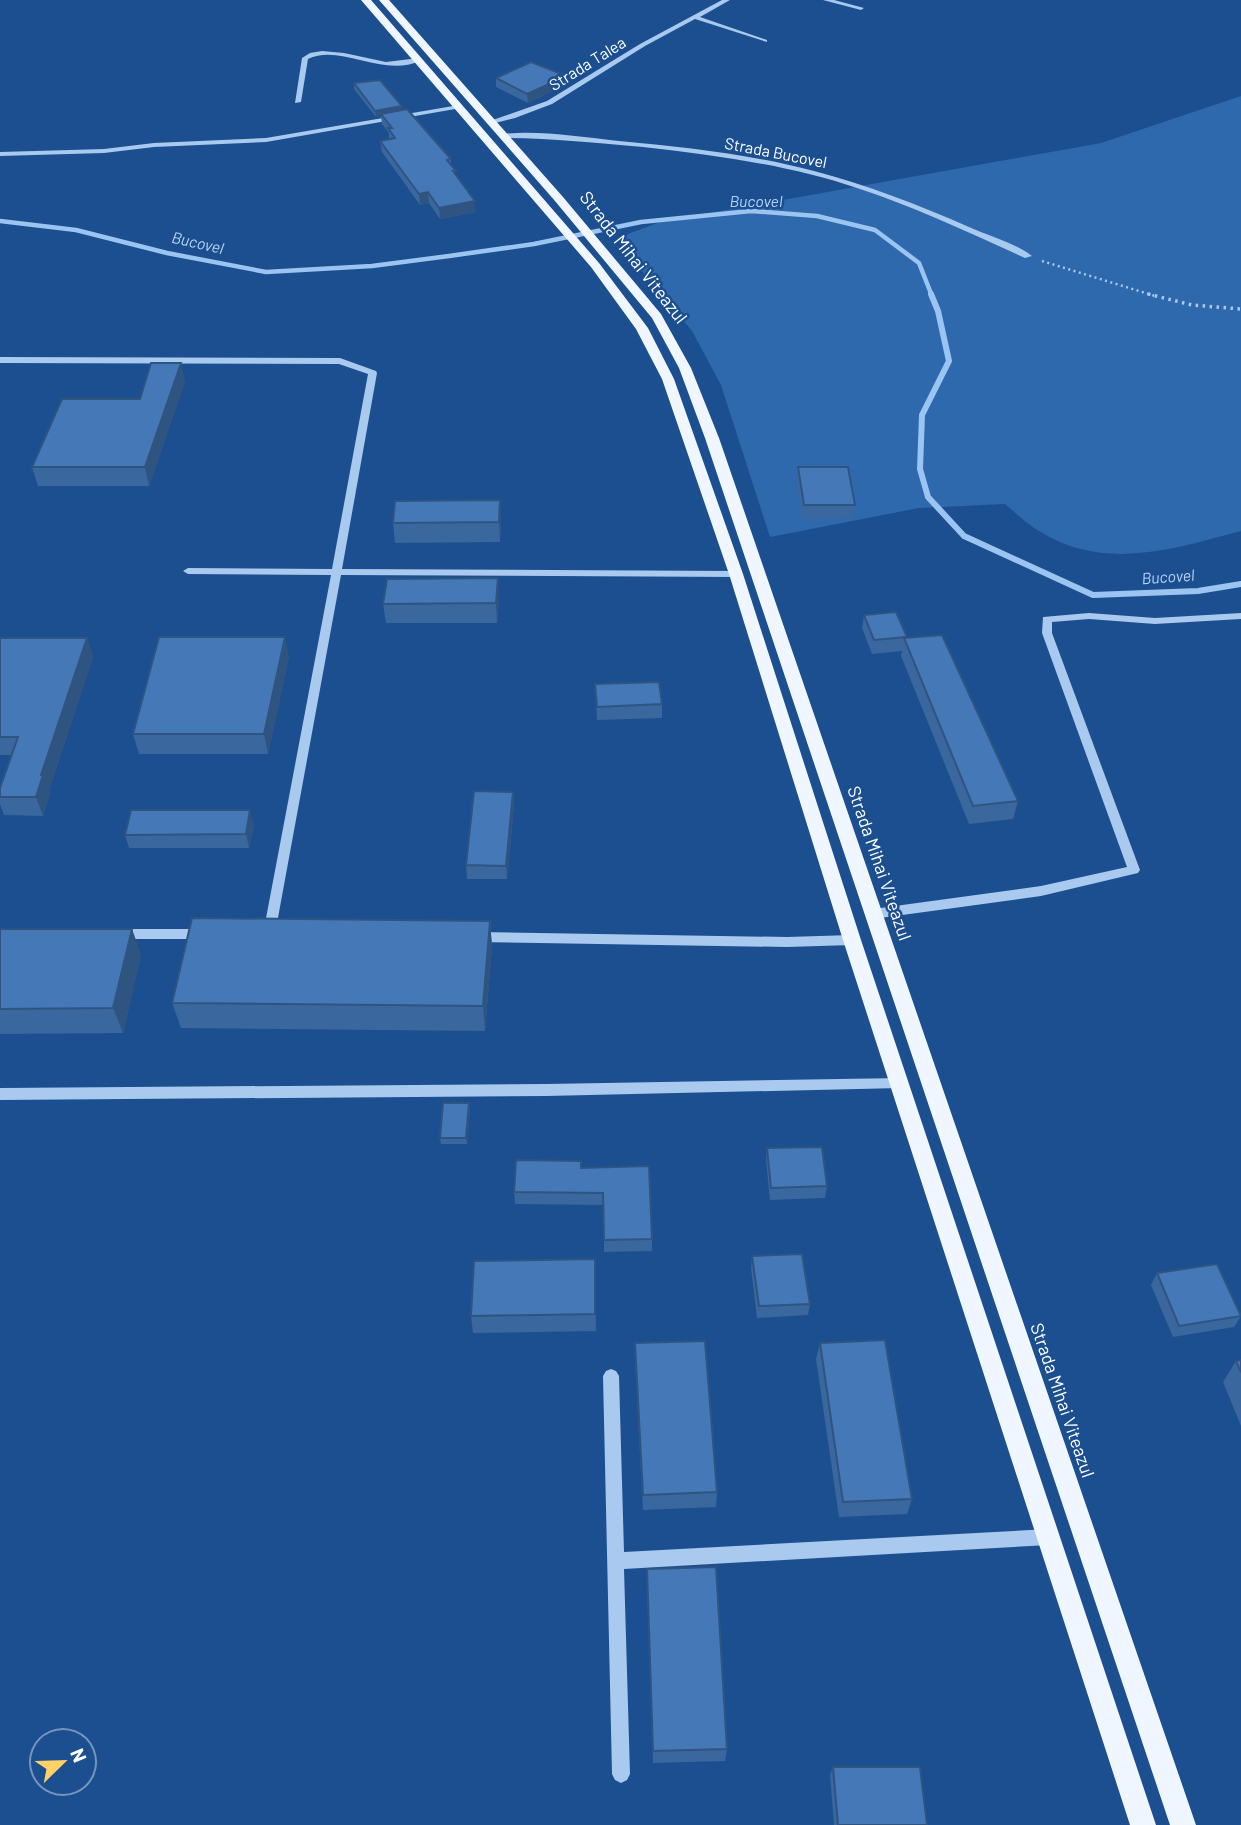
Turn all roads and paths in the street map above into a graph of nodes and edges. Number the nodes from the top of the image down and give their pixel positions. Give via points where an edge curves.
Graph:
1 (366, 0) edge
2 (384, 0) edge
3 (727, 0) edge
4 (826, 0) edge
5 (861, 8) dead end
6 (694, 18) junction
7 (765, 41) dead end
8 (419, 60) junction
9 (297, 102) dead end
10 (459, 107) junction
11 (491, 122) junction
12 (504, 136) junction
13 (0, 154) edge
14 (1028, 256) joint
15 (603, 263) junction
16 (1241, 309) edge
17 (0, 360) edge
18 (188, 571) dead end
19 (335, 572) junction
20 (736, 574) junction
21 (1241, 616) edge
22 (873, 914) junction
23 (108, 934) edge
24 (215, 934) edge
25 (283, 935) edge
26 (465, 937) edge
27 (852, 940) junction
28 (901, 1083) junction
29 (0, 1094) edge
30 (611, 1376) dead end
31 (1049, 1537) junction
32 (617, 1561) junction
33 (621, 1774) dead end
34 (1143, 1825) edge
35 (1183, 1825) edge

1 - 8 main road, Strada Mihai Viteazul
2 - 11 main road, Strada Mihai Viteazul
3 - 6 street, Strada Talea
4 - 5 street
6 - 7 street
6 - 11 street, Strada Talea via 571,92 523,114
8 - 9 street via 390,64 312,54 305,58
8 - 10 main road, Strada Mihai Viteazul
10 - 13 street via 266,140
10 - 15 main road, Strada Mihai Viteazul
11 - 12 main road, Strada Mihai Viteazul
12 - 14 street, Strada Bucovel via 691,150 772,163 836,178
12 - 15 main road, Strada Mihai Viteazul via 559,199
14 - 16 path via 1171,299 1217,310
15 - 20 main road, Strada Mihai Viteazul via 658,355
15 - 22 main road, Strada Mihai Viteazul via 657,317 685,368
17 - 19 street via 340,361 373,373
18 - 19 street
19 - 20 street
19 - 25 street via 263,935
20 - 27 main road, Strada Mihai Viteazul
21 - 22 street via 1155,621 1089,616 1047,619 1051,644 1134,870 1041,891
22 - 35 main road, Strada Mihai Viteazul
23 - 24 street
26 - 27 street
27 - 28 main road, Strada Mihai Viteazul
28 - 29 street
28 - 31 main road, Strada Mihai Viteazul
30 - 32 street
31 - 32 street
31 - 34 main road, Strada Mihai Viteazul
32 - 33 street

